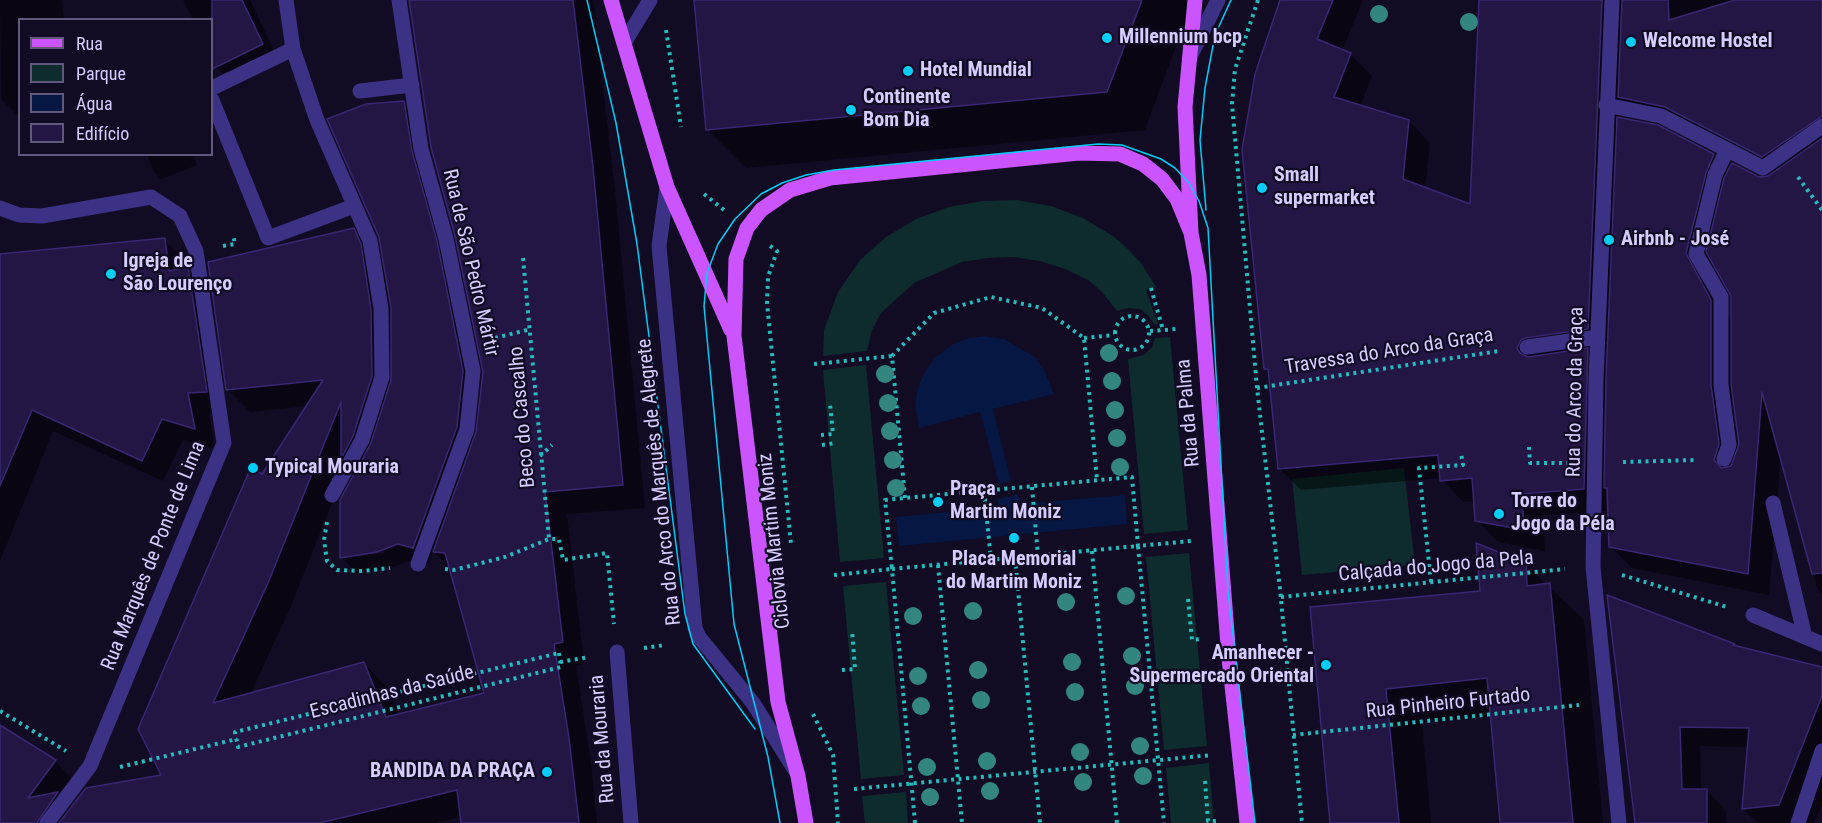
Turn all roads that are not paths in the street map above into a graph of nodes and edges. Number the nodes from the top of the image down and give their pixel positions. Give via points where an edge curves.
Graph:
1 (286, 0) edge
2 (399, 0) edge
3 (610, 0) edge
4 (650, 0) edge
5 (1195, 0) edge
6 (1218, 0) edge
7 (1612, 0) edge
8 (624, 43) junction
9 (292, 49) junction
10 (1190, 57) junction
11 (412, 85) junction
12 (213, 88) edge
13 (360, 91) dead end
14 (213, 102) edge
15 (1606, 105) junction
16 (1822, 126) edge
17 (1727, 150) junction
18 (667, 187) junction
19 (354, 206) junction
20 (0, 208) edge
21 (1191, 233) junction
22 (734, 336) junction
23 (1598, 337) junction
24 (1527, 346) road end
25 (1724, 459) road end
26 (332, 495) dead end
27 (1773, 503) dead end
28 (418, 564) dead end
29 (1753, 615) road end
30 (1805, 636) junction
31 (1822, 644) edge
32 (617, 652) road end
33 (1822, 751) edge
34 (798, 776) junction
35 (47, 823) edge
36 (631, 823) edge
37 (806, 823) edge
38 (1246, 823) edge
39 (1619, 823) edge
40 (1798, 823) edge

1 - 9 street
2 - 11 street, Rua de São Pedro Mártir
3 - 8 main road, Rua do Arco do Marquês de Alegrete
4 - 8 street
5 - 10 main road, Rua da Palma
6 - 10 street
7 - 15 street, Rua do Arco da Graça
8 - 18 main road, Rua do Arco do Marquês de Alegrete
9 - 12 street
9 - 19 street
10 - 21 main road, Rua da Palma via 1185,107
11 - 13 street
11 - 28 street, Rua de São Pedro Mártir via 421,149 446,239 473,370 467,429
14 - 19 street via 268,238
15 - 17 street via 1661,117
15 - 23 street, Rua do Arco da Graça
16 - 17 street via 1762,168
17 - 25 street via 1715,175 1696,254 1721,297 1721,385 1729,445
18 - 22 main road, Rua do Arco do Marquês de Alegrete
18 - 34 street, Rua do Arco do Marquês de Alegrete via 658,246 695,628 753,703
19 - 26 street via 370,241 381,308 382,377 362,440
20 - 35 street, Rua Marquês de Ponte de Lima via 19,215 42,216 151,196 180,216 196,251 224,443 90,766
21 - 22 main road via 1177,199 1162,179 1143,164 1120,154 1079,153 830,178 790,190 761,210 747,228 736,259
21 - 38 main road, Rua da Palma via 1199,275
22 - 34 main road via 778,702
23 - 24 street
23 - 39 street, Rua do Arco da Graça via 1593,567
27 - 30 street
29 - 30 street
30 - 31 street
32 - 36 street, Rua da Mouraria
33 - 40 street
34 - 37 main road

